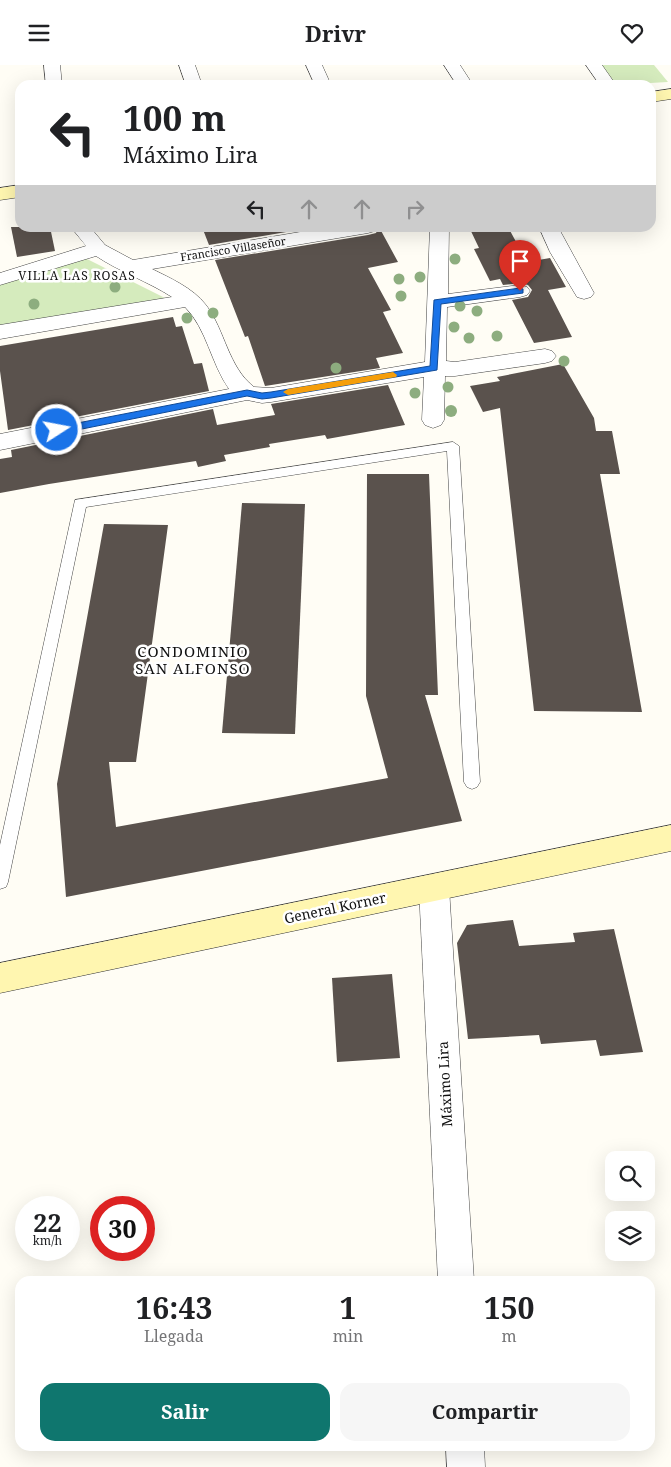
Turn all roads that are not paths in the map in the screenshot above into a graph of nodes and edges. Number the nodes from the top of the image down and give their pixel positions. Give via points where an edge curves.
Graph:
1 (52, 65) edge
2 (187, 65) edge
3 (314, 65) edge
4 (452, 65) edge
5 (594, 65) edge
6 (54, 80) edge
7 (192, 80) edge
8 (321, 80) edge
9 (462, 80) edge
10 (604, 80) edge
11 (671, 94) edge
12 (656, 96) edge
13 (15, 192) edge
14 (0, 194) edge
15 (83, 232) edge
16 (338, 232) edge
17 (440, 232) edge
18 (551, 232) edge
19 (98, 249) junction
20 (128, 267) junction
21 (0, 279) edge
22 (520, 291) dead end
23 (584, 293) dead end
24 (190, 300) junction
25 (437, 302) junction
26 (0, 333) edge
27 (545, 356) dead end
28 (434, 368) junction
29 (247, 393) junction
30 (433, 420) dead end
31 (0, 442) edge
32 (472, 783) dead end
33 (671, 838) edge
34 (0, 882) edge
35 (434, 888) junction
36 (0, 978) edge
37 (456, 1276) edge
38 (465, 1451) edge
39 (466, 1467) edge

1 - 6 street
2 - 7 street
3 - 8 street
4 - 9 street
5 - 10 street
11 - 12 street
13 - 14 street
15 - 19 street
16 - 20 street, Francisco Villaseñor
17 - 25 street
18 - 23 street
19 - 20 street
19 - 21 street
20 - 24 street
22 - 25 street
24 - 26 street
24 - 29 street via 202,314 234,381
25 - 28 street
27 - 28 street via 455,369
28 - 29 street via 271,395
28 - 30 street
29 - 31 street
32 - 34 lane via 453,446 80,503
33 - 35 street, General Korner
35 - 36 street, General Korner
35 - 37 street, Máximo Lira
38 - 39 street

